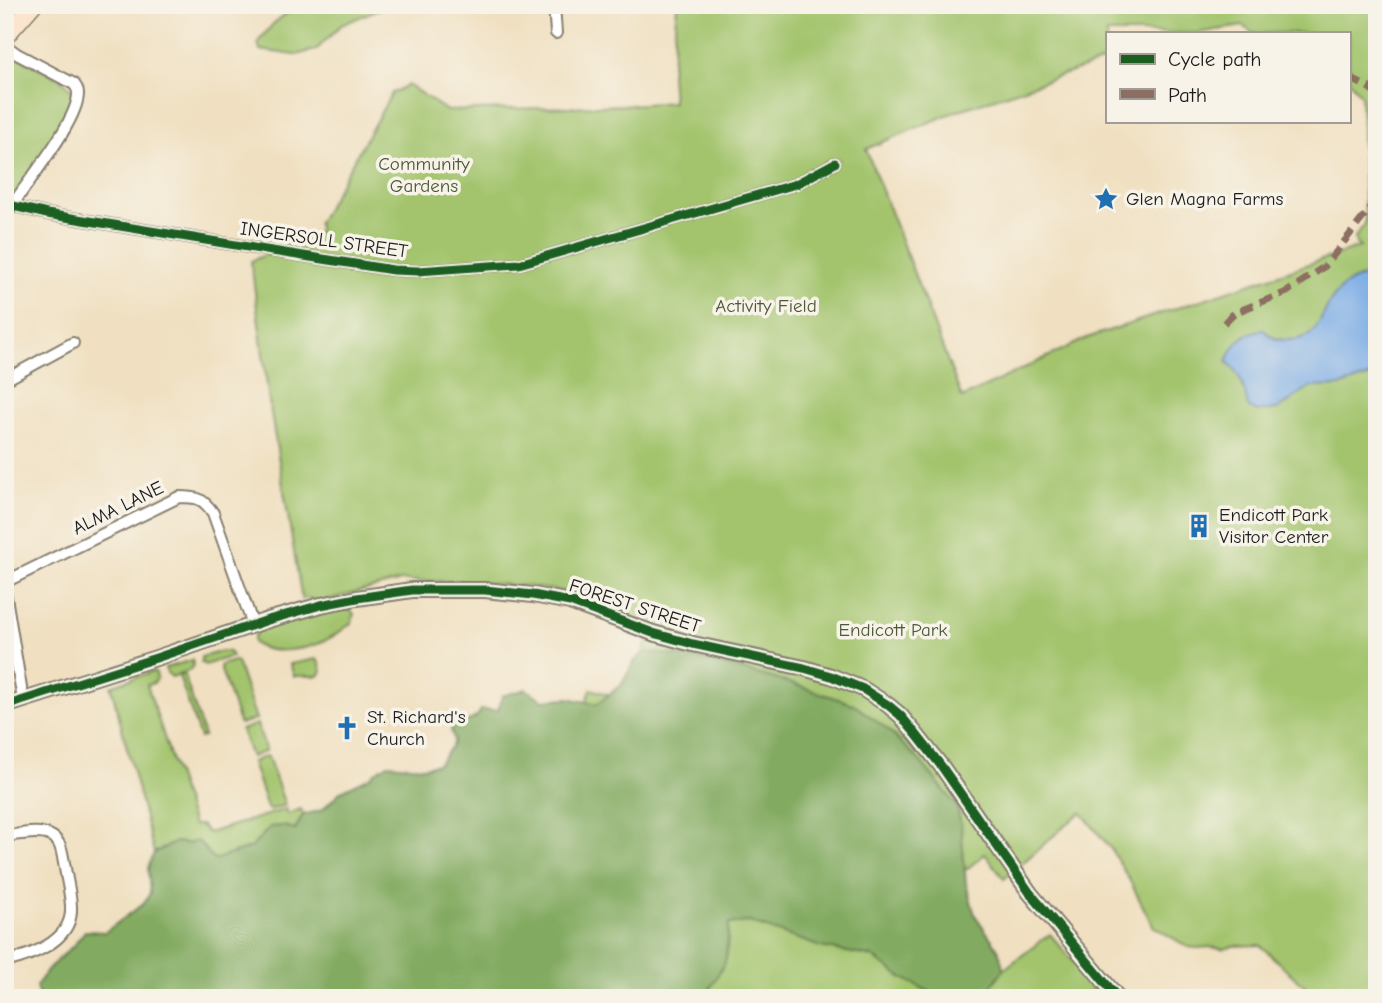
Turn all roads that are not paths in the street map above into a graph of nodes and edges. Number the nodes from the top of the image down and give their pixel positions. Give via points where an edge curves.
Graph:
1 (33, 5) edge
2 (554, 5) edge
3 (556, 33) dead end
4 (5, 37) edge
5 (5, 45) edge
6 (835, 163) dead end
7 (9, 205) edge
8 (73, 343) dead end
9 (5, 380) edge
10 (5, 582) edge
11 (5, 592) edge
12 (253, 625) junction
13 (23, 700) junction
14 (5, 706) edge
15 (5, 836) edge
16 (5, 962) edge
17 (1118, 998) edge

1 - 4 main road
2 - 3 street
5 - 7 street via 74,83 78,91 69,123
6 - 7 street, INGERSOLL STREET via 796,184 519,264 418,271 272,251
8 - 9 street
10 - 12 street, ALMA LANE via 179,497 199,499 213,513
11 - 13 street
12 - 13 street, FOREST STREET
12 - 17 street, FOREST STREET via 321,605 407,590 492,590 586,606 653,633 804,668 863,689 900,715 916,734 1030,893
13 - 14 street, FOREST STREET
15 - 16 street via 42,834 56,840 62,848 71,915 56,939

